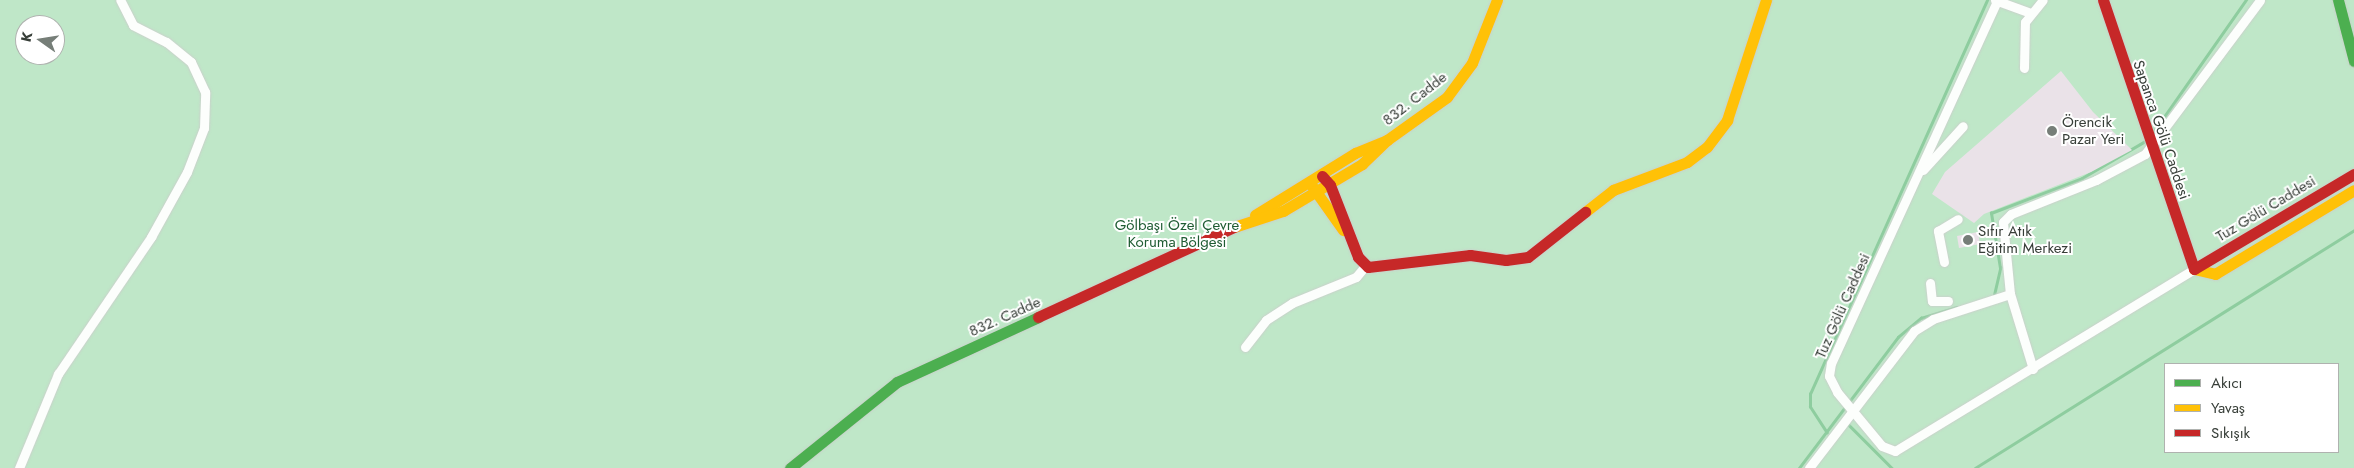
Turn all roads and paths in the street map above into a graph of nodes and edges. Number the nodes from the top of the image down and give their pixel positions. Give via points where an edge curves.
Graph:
1 (120, 0) edge
2 (1497, 0) edge
3 (1766, 0) edge
4 (1996, 0) edge
5 (2043, 0) edge
6 (2104, 0) edge
7 (2260, 0) edge
8 (2338, 0) edge
9 (2031, 13) junction
10 (2349, 21) edge
11 (2354, 61) edge
12 (2024, 68) dead end
13 (1963, 126) dead end
14 (1387, 140) junction
15 (2149, 142) junction
16 (2354, 174) edge
17 (1916, 178) junction
18 (1316, 179) junction
19 (1330, 185) junction
20 (2354, 190) edge
21 (1314, 194) junction
22 (1958, 219) dead end
23 (1249, 220) junction
24 (1350, 238) junction
25 (1944, 262) dead end
26 (1366, 265) junction
27 (2194, 270) junction
28 (1930, 283) dead end
29 (2010, 294) junction
30 (1948, 300) dead end
31 (1246, 347) dead end
32 (2033, 369) junction
33 (1846, 411) junction
34 (19, 468) edge
35 (790, 468) edge
36 (1809, 468) edge

1 - 34 street via 133,25 166,42 191,62 204,92 204,128 187,172 151,237 58,374
2 - 14 street, 832. Cadde via 1472,64 1457,87
3 - 26 street via 1727,120 1699,155 1613,190 1528,257 1506,260 1470,254 1376,268
4 - 9 street
4 - 17 street, Tuz Gölü Caddesi
5 - 9 street
6 - 15 street, Sapanca Gölü Caddesi
7 - 15 street
8 - 10 street
9 - 12 street via 2024,27
10 - 11 street
13 - 17 street
14 - 18 street, 832. Cadde via 1355,153
14 - 19 street, 832. Cadde via 1362,164
15 - 27 street, Sapanca Gölü Caddesi
15 - 29 street via 2096,180 2006,218 2000,233
16 - 27 street, Tuz Gölü Caddesi
17 - 33 street, Tuz Gölü Caddesi via 1831,363 1831,382
18 - 19 street
18 - 21 street
18 - 23 street, 832. Cadde
19 - 21 street, 832. Cadde
19 - 24 street
20 - 27 street, Tuz Gölü Caddesi via 2215,274
21 - 23 street, 832. Cadde via 1283,211
21 - 24 street
22 - 25 street via 1938,231
23 - 35 street, 832. Cadde via 897,382
24 - 26 street
26 - 31 street via 1356,276 1292,303 1266,320
27 - 32 street, Tuz Gölü Caddesi
28 - 30 street via 1932,301
29 - 32 street
29 - 33 street via 1921,325
32 - 33 street, Tuz Gölü Caddesi via 1894,451 1882,446
33 - 36 street

